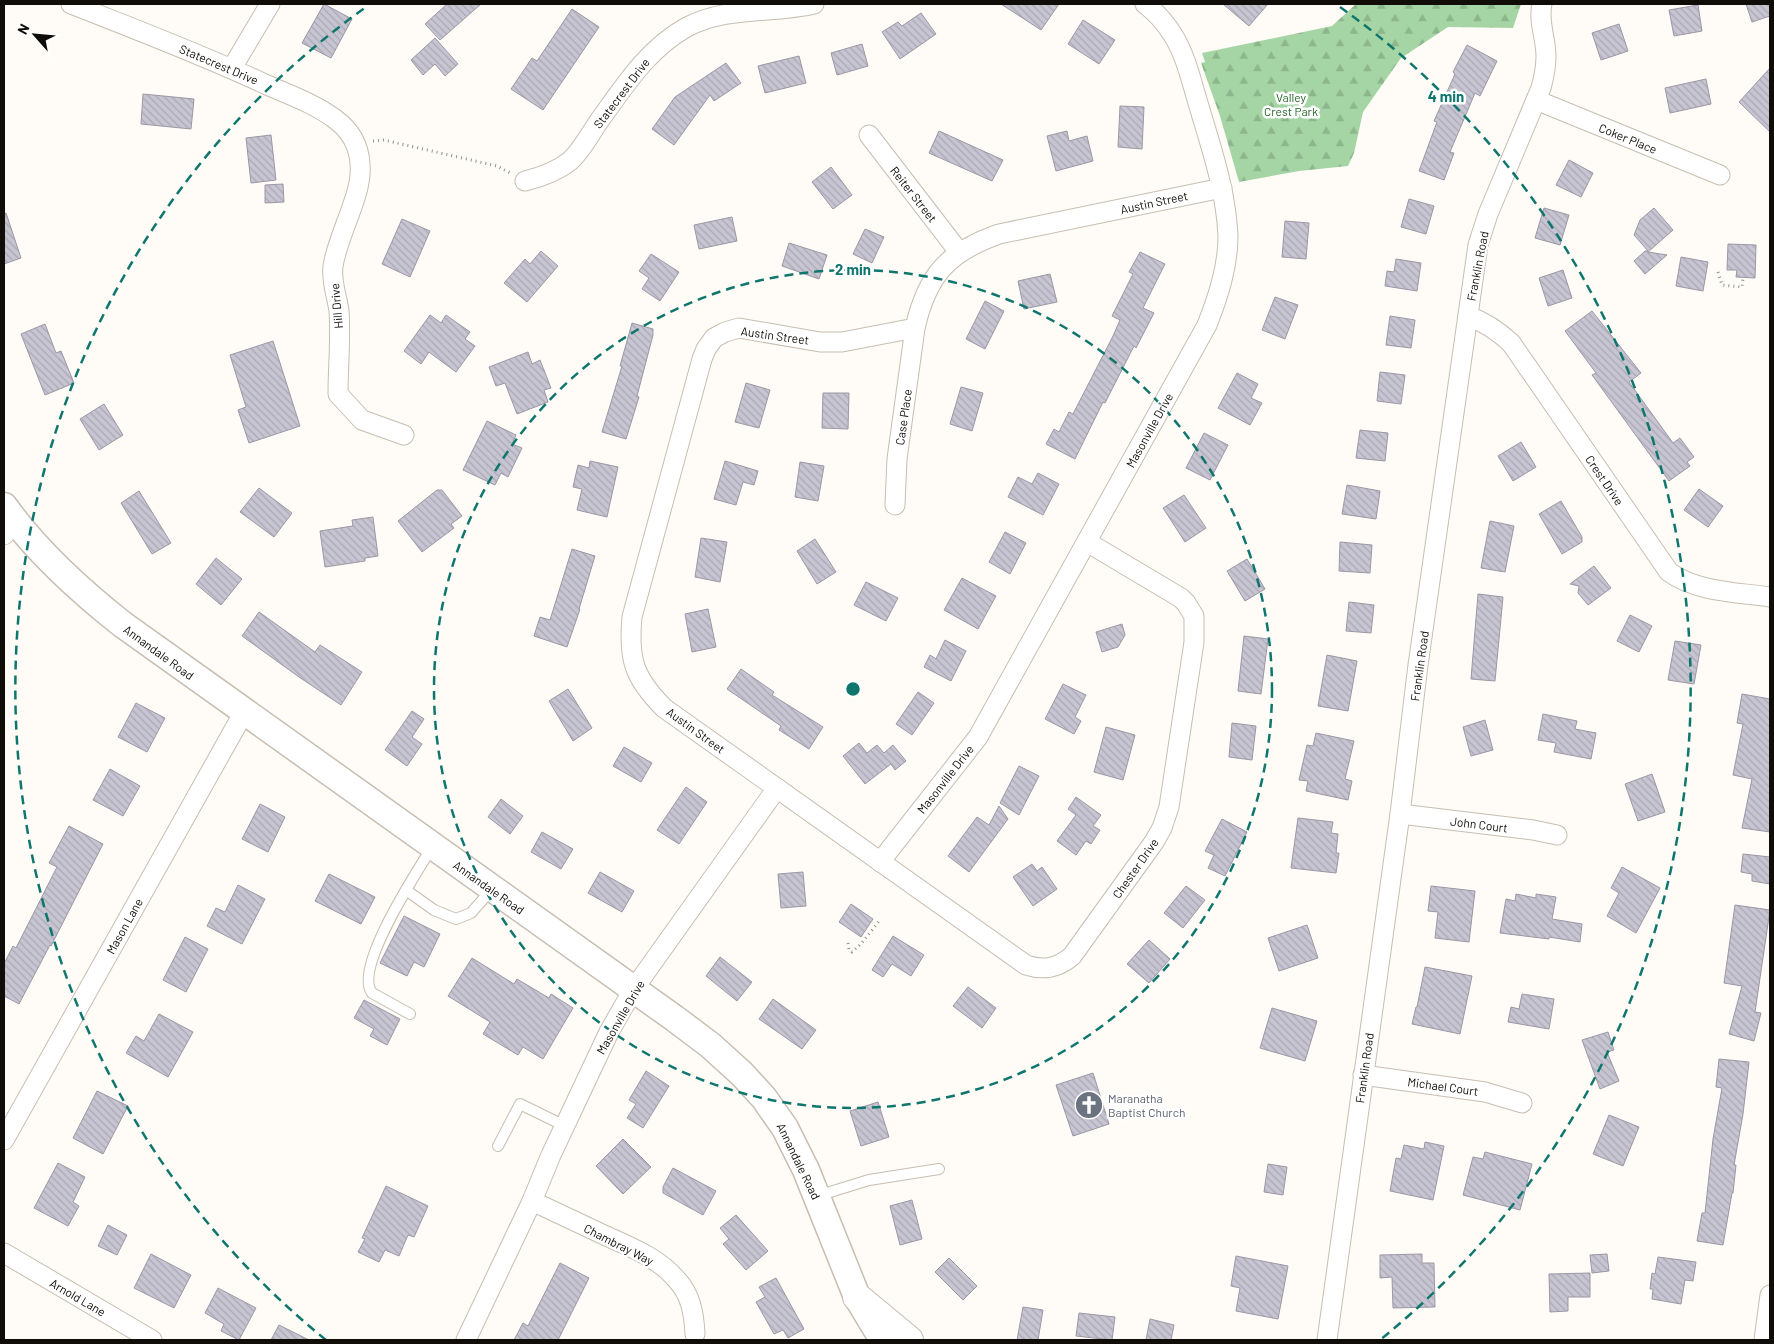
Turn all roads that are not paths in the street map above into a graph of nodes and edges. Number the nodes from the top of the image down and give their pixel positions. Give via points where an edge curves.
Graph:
1 (71, 4) edge
2 (270, 4) edge
3 (814, 4) edge
4 (1542, 4) edge
5 (1148, 5) edge
6 (232, 68) junction
7 (1536, 100) junction
8 (869, 135) dead end
9 (355, 142) joint
10 (1720, 176) dead end
11 (525, 181) road end
12 (1222, 188) junction
13 (959, 252) junction
14 (1468, 316) junction
15 (915, 328) junction
16 (404, 435) dead end
17 (895, 505) dead end
18 (8, 521) edge
19 (1086, 542) junction
20 (1770, 597) edge
21 (244, 712) junction
22 (777, 788) junction
23 (1400, 814) junction
24 (1557, 835) dead end
25 (432, 847) junction
26 (880, 862) junction
27 (492, 889) junction
28 (406, 890) junction
29 (634, 990) junction
30 (410, 1014) dead end
31 (1363, 1075) junction
32 (1522, 1103) dead end
33 (565, 1126) junction
34 (4, 1140) edge
35 (498, 1146) dead end
36 (939, 1169) dead end
37 (816, 1196) junction
38 (532, 1201) junction
39 (4, 1253) edge
40 (1770, 1295) edge
41 (857, 1297) junction
42 (695, 1334) dead end
43 (152, 1340) edge
44 (466, 1340) edge
45 (883, 1340) edge
46 (909, 1340) edge
47 (1327, 1340) edge
48 (1764, 1340) edge

1 - 6 street, Statecrest Drive
2 - 6 street
3 - 11 street, Statecrest Drive via 735,12 688,27 648,57 572,159 540,178
4 - 7 street, Franklin Road via 1540,16 1546,54
5 - 12 street, Masonville Drive via 1172,34 1183,54
6 - 9 street, Statecrest Drive via 335,118
7 - 10 street, Coker Place
7 - 14 street, Franklin Road via 1478,245
8 - 13 street, Reiter Street
9 - 16 street, Hill Drive via 361,165 358,186 336,249 333,268 339,312 338,394 362,420
12 - 13 street, Austin Street via 999,234
12 - 19 street, Masonville Drive via 1228,238 1218,298 1207,325
13 - 15 street, Austin Street via 930,285
14 - 20 street, Crest Drive via 1496,329 1512,343 1669,572 1694,586
14 - 23 street, Franklin Road
15 - 17 street, Case Place via 897,459
15 - 22 street, Austin Street via 842,342 739,328 714,338 702,359 632,617 631,655 640,679 664,708
18 - 21 main road, Annandale Road via 98,605
19 - 26 street, Masonville Drive via 978,738
19 - 26 street, Chester Drive via 1178,595 1194,616 1194,642 1174,782 1169,808 1154,842 1072,956 1050,968 1026,965
21 - 25 main road, Annandale Road
21 - 34 street, Mason Lane
22 - 26 street
22 - 29 street, Masonville Drive
23 - 24 street, John Court
23 - 31 street, Franklin Road
25 - 27 main road, Annandale Road
25 - 28 lane
27 - 28 lane via 471,913 456,919 434,910
27 - 29 main road, Annandale Road
28 - 30 lane via 381,934 369,970 368,988
29 - 33 street, Masonville Drive via 608,1032
29 - 37 main road, Annandale Road via 710,1045 764,1098 785,1128
31 - 32 street, Michael Court via 1485,1092
31 - 47 street, Franklin Road
33 - 35 lane via 520,1104
33 - 38 street, Masonville Drive
36 - 37 lane via 869,1180
37 - 41 main road, Annandale Road
38 - 42 street, Chambray Way via 638,1250 663,1267 678,1280 687,1294
38 - 44 street, Masonville Drive
39 - 43 street, Arnold Lane
40 - 48 street
41 - 45 main road, Annandale Road
41 - 46 main road

